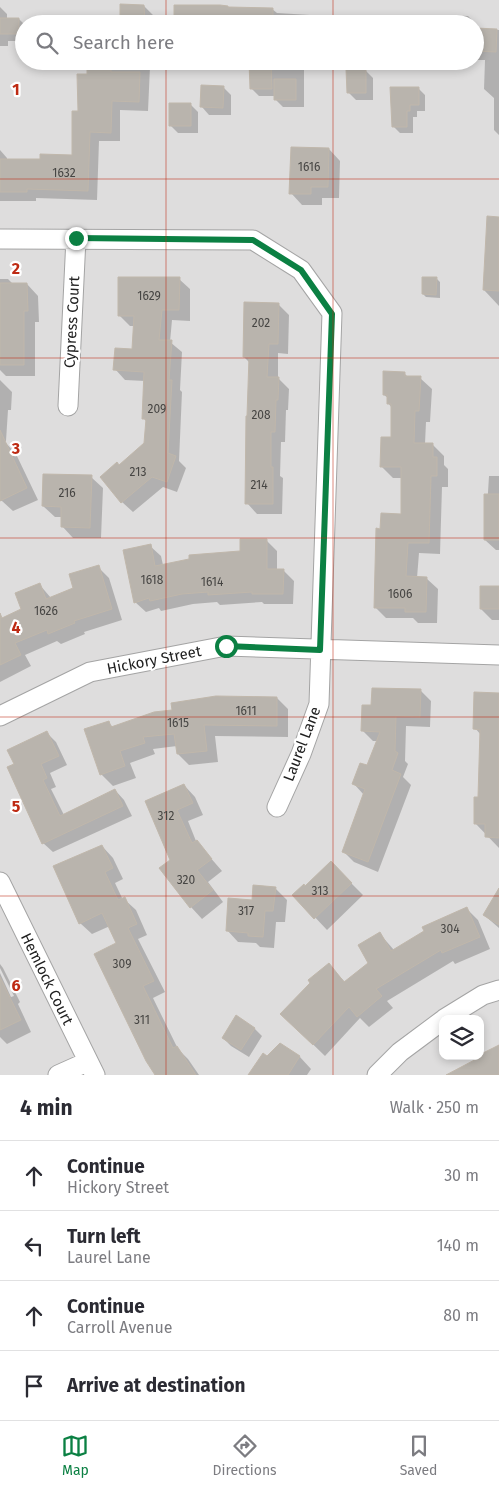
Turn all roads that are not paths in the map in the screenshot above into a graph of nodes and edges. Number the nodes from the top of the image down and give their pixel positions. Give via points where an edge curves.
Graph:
1 (76, 238) junction
2 (0, 239) edge
3 (68, 406) dead end
4 (320, 650) junction
5 (499, 655) edge
6 (0, 716) edge
7 (277, 806) dead end
8 (0, 882) edge
9 (499, 990) edge
10 (450, 1015) edge
11 (439, 1022) edge
12 (91, 1068) edge
13 (58, 1075) edge
14 (377, 1075) edge

1 - 2 street
1 - 3 street, Cypress Court
1 - 4 street, Laurel Lane via 253,240 301,270 332,314
4 - 5 street, Hickory Street
4 - 6 street, Hickory Street via 226,646 90,672
4 - 7 street, Laurel Lane via 318,704 301,754
8 - 12 street, Hemlock Court
9 - 10 street via 483,995
11 - 14 street via 400,1052
12 - 13 street

